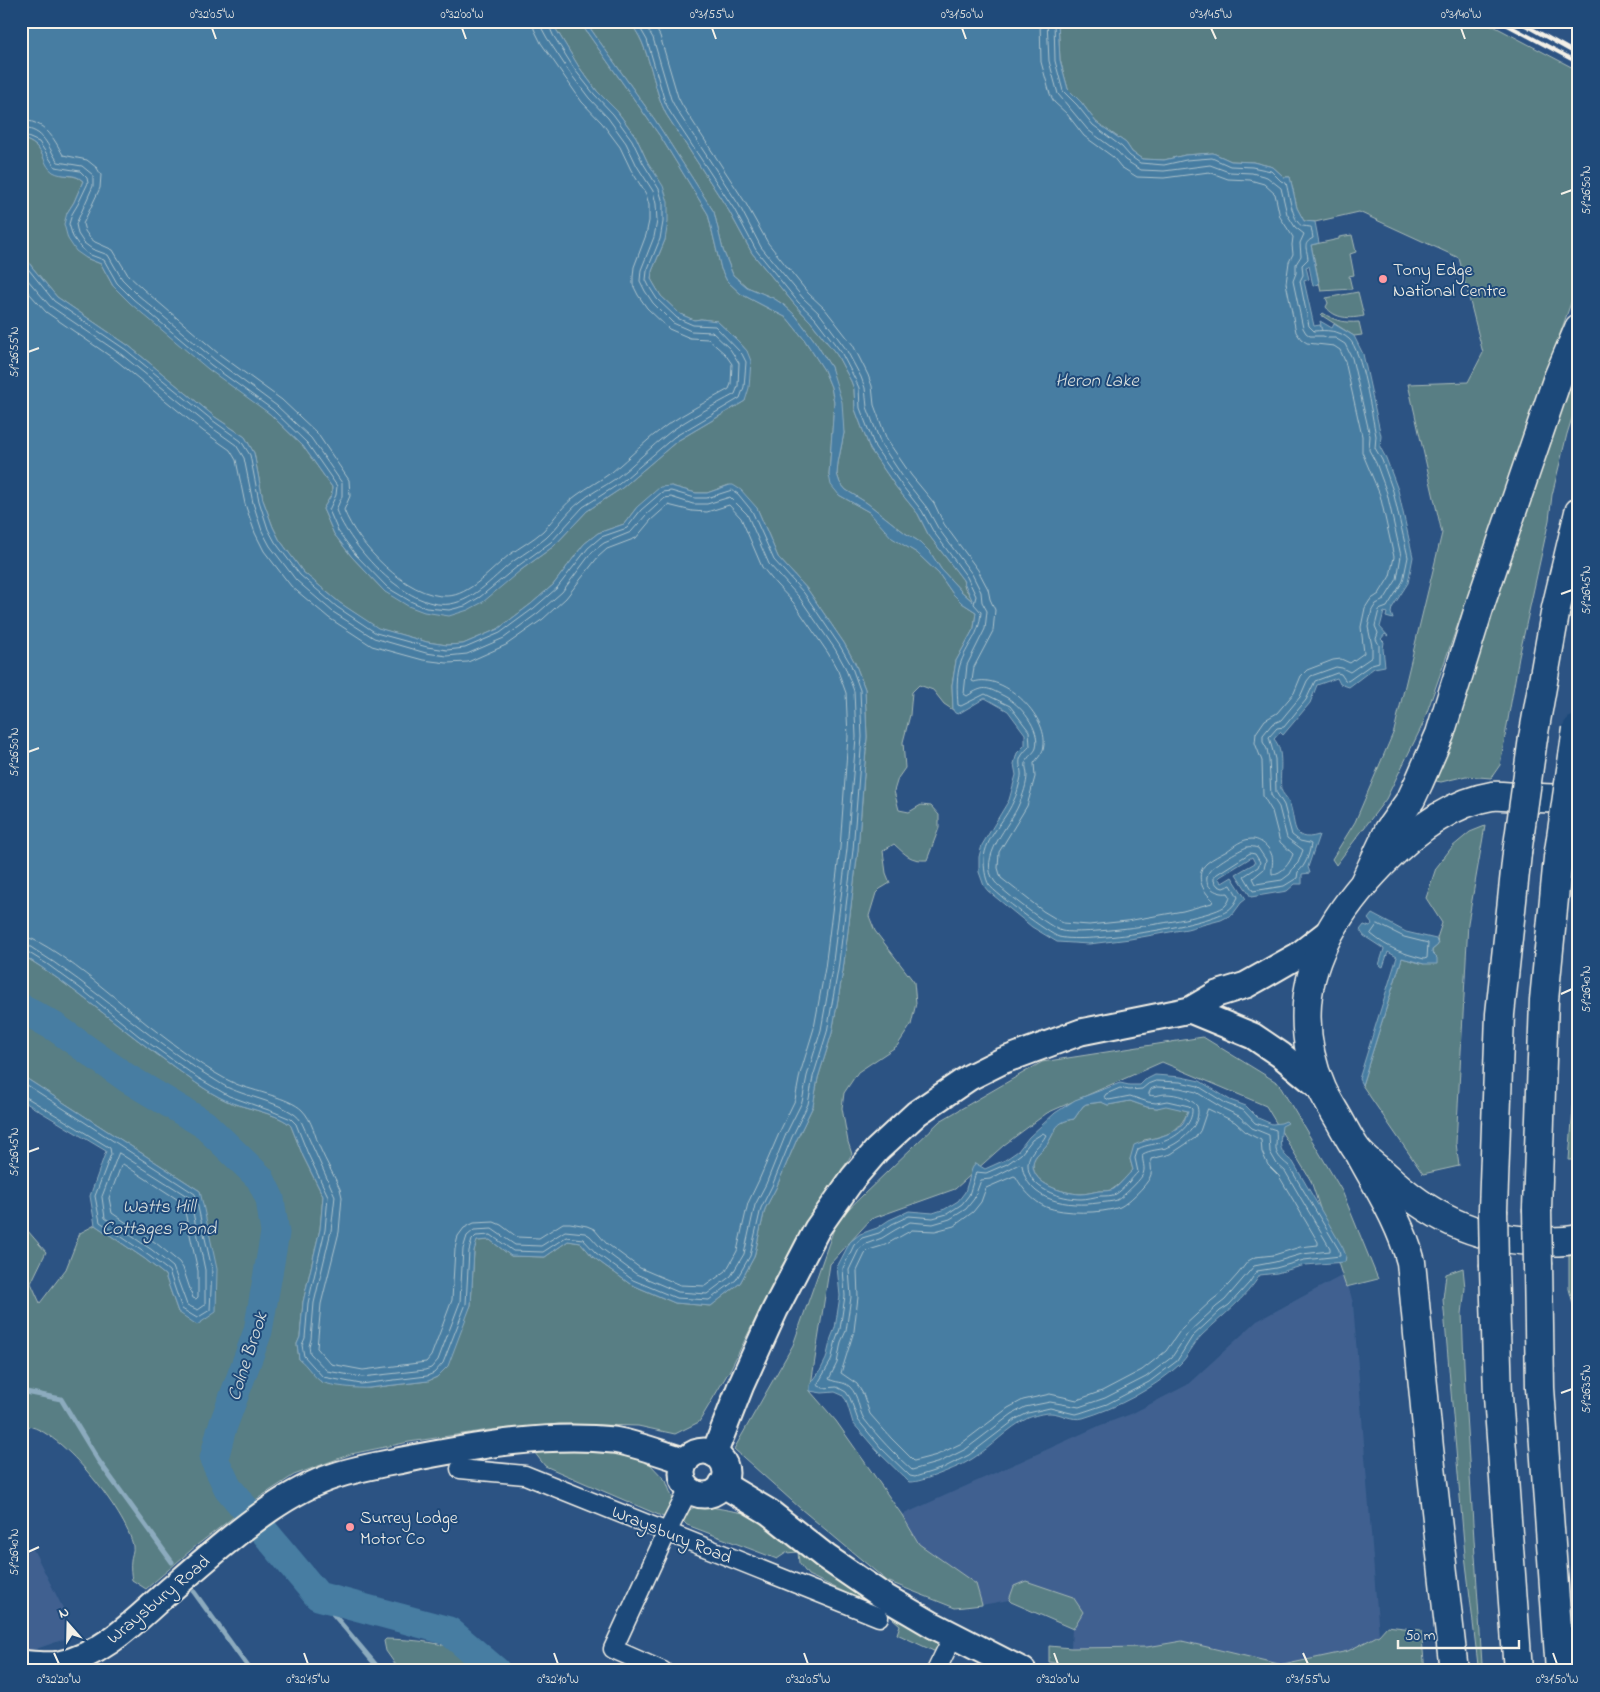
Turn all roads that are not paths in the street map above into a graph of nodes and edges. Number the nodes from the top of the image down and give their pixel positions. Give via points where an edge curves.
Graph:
1 (1579, 328) edge
2 (1579, 512) edge
3 (1578, 723) edge
4 (1579, 799) edge
5 (1365, 881) junction
6 (1330, 931) junction
7 (1190, 1010) junction
8 (1322, 1089) junction
9 (1357, 1150) junction
10 (1579, 1238) edge
11 (714, 1454) junction
12 (686, 1461) junction
13 (460, 1469) dead end
14 (722, 1484) junction
15 (689, 1489) junction
16 (667, 1532) junction
17 (879, 1617) dead end
18 (953, 1636) junction
19 (21, 1663) edge
20 (57, 1668) edge
21 (662, 1671) edge
22 (936, 1671) edge
23 (1023, 1671) edge
24 (1454, 1671) edge
25 (1518, 1671) edge
26 (1560, 1671) edge

1 - 5 main road via 1557,380 1440,734 1420,782 1389,830
2 - 25 main road, bridge via 1556,608 1533,738 1500,1014 1494,1266 1498,1396
3 - 26 main road, bridge via 1558,858 1544,1000 1537,1210 1540,1388
4 - 5 main road via 1492,796 1465,804 1416,832
5 - 6 main road
6 - 7 main road via 1299,955 1264,975 1246,985 1217,994
6 - 8 main road via 1316,960 1306,1005 1308,1044
7 - 8 main road via 1254,1036
7 - 11 main road via 1081,1032 1002,1061 970,1077 917,1113 877,1150 817,1229 799,1262 741,1385
8 - 9 main road
9 - 10 main road via 1418,1204 1465,1228 1514,1240 1567,1241
9 - 24 main road via 1397,1220 1412,1262
11 - 12 main road via 699,1452
11 - 14 main road via 724,1465
12 - 15 main road via 682,1476
12 - 20 main road, Wraysbury Road via 615,1440 571,1438 516,1441 445,1452 332,1477 271,1508 105,1644
13 - 16 street, Wraysbury Road via 525,1475
14 - 15 main road via 710,1494 703,1495
14 - 18 main road via 769,1512 880,1594
15 - 16 street
16 - 17 street, Wraysbury Road
16 - 21 street via 613,1649
18 - 22 street
18 - 23 main road
19 - 20 main road, Wraysbury Road

